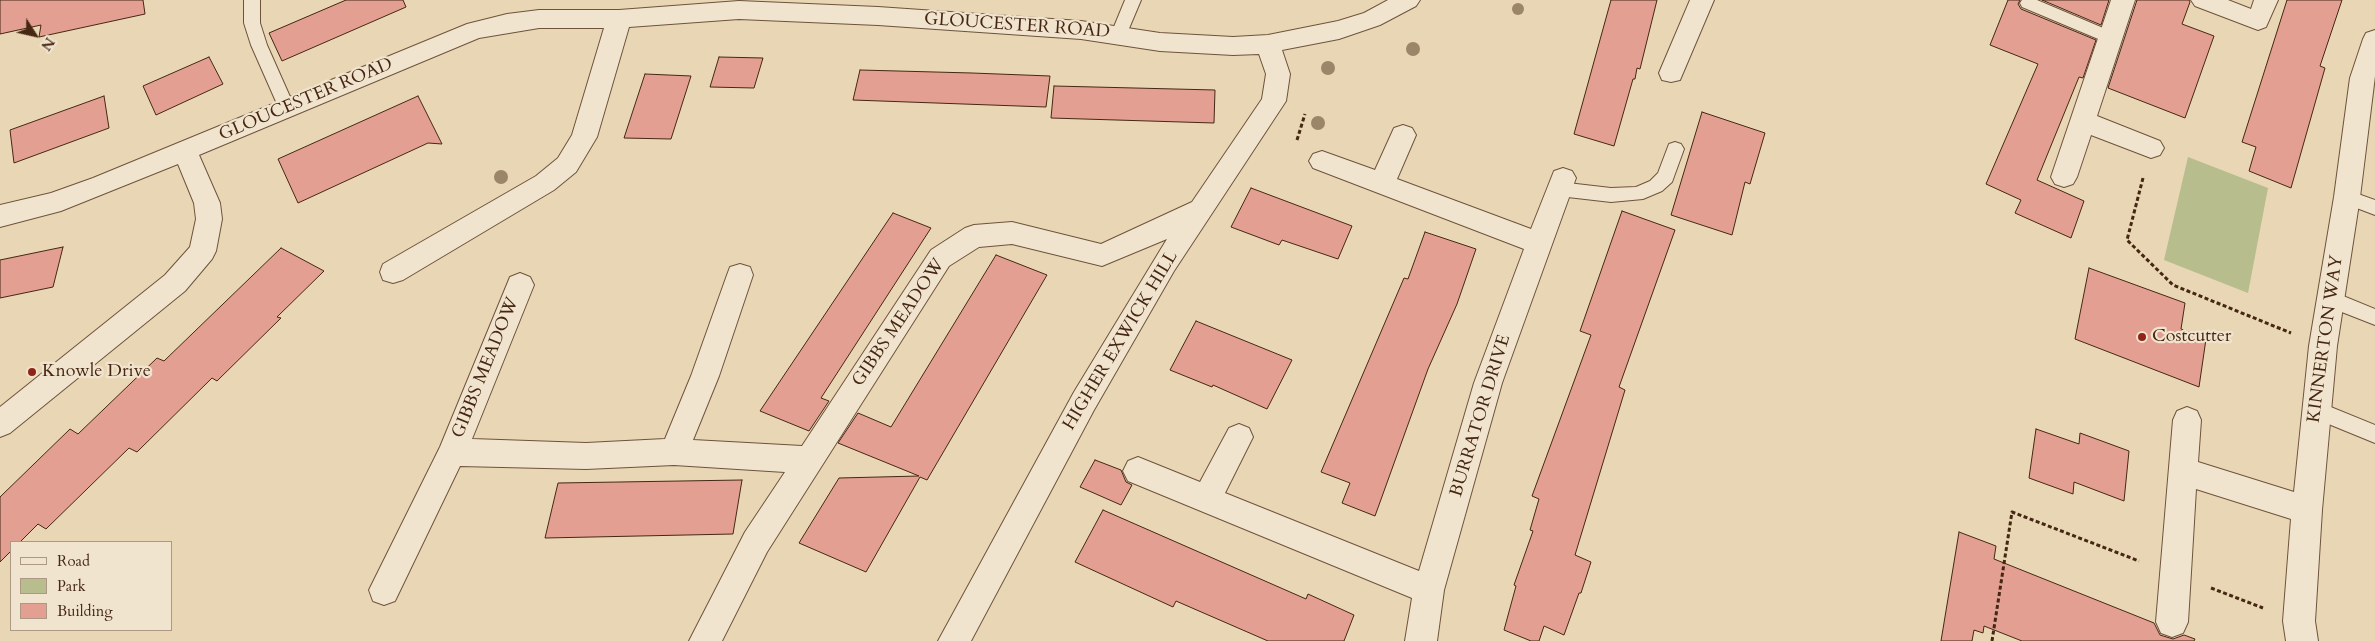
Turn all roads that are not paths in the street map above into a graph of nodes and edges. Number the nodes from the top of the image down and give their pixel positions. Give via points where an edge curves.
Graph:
1 (252, 0) edge
2 (1133, 0) edge
3 (1408, 0) edge
4 (1702, 0) edge
5 (2123, 0) edge
6 (2203, 0) edge
7 (2266, 0) edge
8 (2028, 3) dead end
9 (740, 5) edge
10 (619, 19) junction
11 (1119, 34) junction
12 (2109, 37) junction
13 (2375, 39) edge
14 (1268, 44) junction
15 (1671, 73) dead end
16 (287, 108) junction
17 (2082, 121) junction
18 (1403, 135) dead end
19 (2151, 148) road end
20 (1675, 149) dead end
21 (185, 151) junction
22 (1322, 161) dead end
23 (2064, 177) dead end
24 (1383, 182) junction
25 (1561, 184) joint
26 (2347, 197) junction
27 (2375, 208) edge
28 (1202, 209) junction
29 (0, 216) edge
30 (1540, 244) junction
31 (393, 272) dead end
32 (740, 275) dead end
33 (520, 285) dead end
34 (2331, 299) junction
35 (2375, 317) edge
36 (2316, 410) junction
37 (2187, 420) dead end
38 (0, 424) edge
39 (2375, 434) edge
40 (1239, 437) dead end
41 (452, 452) junction
42 (674, 452) junction
43 (809, 460) junction
44 (1138, 471) dead end
45 (2182, 471) junction
46 (1207, 498) junction
47 (2307, 510) junction
48 (384, 590) dead end
49 (1429, 590) junction
50 (2172, 622) dead end
51 (2300, 631) edge
52 (705, 641) edge
53 (954, 641) edge
54 (1421, 641) edge

1 - 16 lane via 252,23
2 - 11 lane
3 - 14 street, GLOUCESTER ROAD via 1372,19 1339,30
4 - 15 street
5 - 12 street
6 - 7 street via 2258,21
8 - 12 lane
9 - 10 street, GLOUCESTER ROAD
9 - 11 street, GLOUCESTER ROAD
10 - 16 street, GLOUCESTER ROAD via 539,19 475,30
10 - 31 street via 584,137 567,165 544,183
11 - 14 street, GLOUCESTER ROAD via 1160,42 1233,46
12 - 17 street
13 - 26 street, KINNERTON WAY via 2362,78
14 - 28 street, HIGHER EXWICK HILL via 1278,74 1274,101
16 - 21 street, GLOUCESTER ROAD
17 - 19 street
17 - 23 street
18 - 24 street
20 - 25 lane via 1666,177 1656,186 1638,194 1611,195
21 - 29 street, GLOUCESTER ROAD via 52,203
21 - 38 street via 207,203 209,219 203,251 175,283
22 - 24 street
24 - 30 street
25 - 30 street, BURRATOR DRIVE
26 - 27 lane
26 - 34 street, KINNERTON WAY
28 - 43 street, GIBBS MEADOW via 1102,254 1012,232 974,236 967,240 940,258
28 - 53 street, HIGHER EXWICK HILL via 1084,401
30 - 49 street, BURRATOR DRIVE via 1488,383
32 - 42 street
33 - 41 street, GIBBS MEADOW
34 - 35 lane
34 - 36 street, KINNERTON WAY
36 - 39 lane
36 - 47 street, KINNERTON WAY
37 - 45 street
40 - 46 street
41 - 42 street, GIBBS MEADOW via 586,456
41 - 48 street, GIBBS MEADOW
42 - 43 street, GIBBS MEADOW
43 - 52 street via 756,542
44 - 46 street
45 - 47 street
45 - 50 street
46 - 49 street
47 - 51 street, KINNERTON WAY
49 - 54 street, BURRATOR DRIVE

